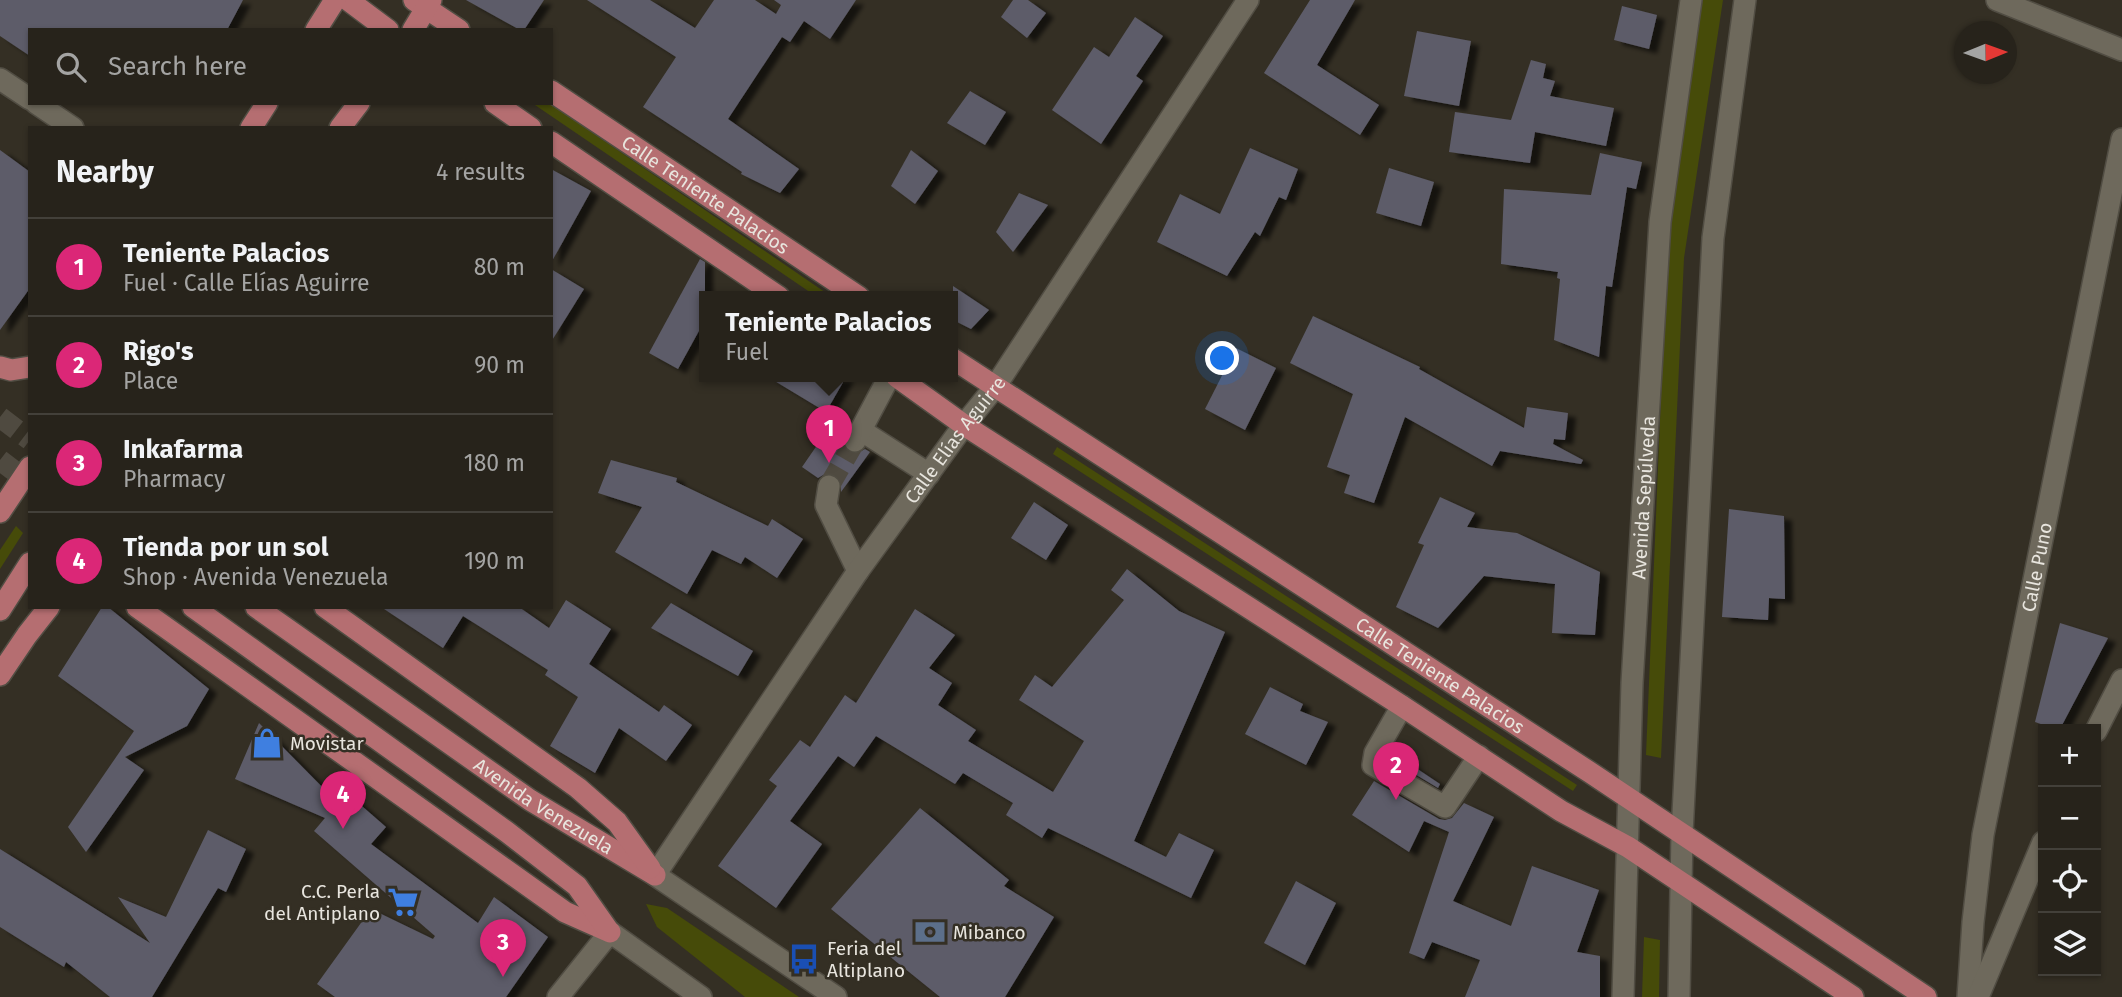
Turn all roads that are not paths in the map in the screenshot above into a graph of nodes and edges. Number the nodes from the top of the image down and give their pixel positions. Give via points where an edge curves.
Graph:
1 (335, 0) edge
2 (348, 0) edge
3 (1248, 0) edge
4 (1691, 0) edge
5 (1745, 0) edge
6 (1997, 0) edge
7 (424, 3) edge
8 (317, 28) edge
9 (385, 28) edge
10 (414, 28) edge
11 (456, 28) edge
12 (2122, 50) edge
13 (0, 79) edge
14 (553, 92) edge
15 (28, 98) edge
16 (39, 105) edge
17 (266, 105) edge
18 (357, 105) edge
19 (498, 105) edge
20 (70, 126) edge
21 (252, 126) edge
22 (342, 126) edge
23 (528, 126) edge
24 (2122, 139) edge
25 (553, 143) edge
26 (770, 291) edge
27 (850, 291) edge
28 (958, 362) edge
29 (0, 367) edge
30 (28, 367) edge
31 (886, 382) edge
32 (904, 382) edge
33 (995, 387) junction
34 (964, 425) junction
35 (28, 470) edge
36 (929, 474) junction
37 (830, 486) tunnel mouth
38 (0, 512) edge
39 (28, 566) edge
40 (858, 571) junction
41 (46, 609) edge
42 (140, 609) edge
43 (196, 609) edge
44 (260, 609) edge
45 (328, 609) edge
46 (0, 610) edge
47 (0, 675) edge
48 (2122, 680) edge
49 (1402, 706) junction
50 (2100, 724) edge
51 (1479, 757) junction
52 (1629, 799) junction
53 (1682, 833) junction
54 (1628, 847) junction
55 (2040, 850) edge
56 (655, 875) junction
57 (1681, 882) junction
58 (610, 932) junction
59 (558, 997) edge
60 (701, 997) edge
61 (835, 997) edge
62 (1623, 997) edge
63 (1679, 997) edge
64 (1853, 997) edge
65 (1926, 997) edge
66 (1968, 997) edge
67 (1978, 997) edge

1 - 8 main road
2 - 9 main road
3 - 33 street, Calle Elías Aguirre
4 - 52 street, Avenida Sepúlveda via 1660,222
5 - 53 street via 1713,237
6 - 12 street
7 - 10 main road
7 - 11 main road
13 - 15 street
14 - 27 main road, Calle Teniente Palacios
16 - 20 street
17 - 21 main road
18 - 22 main road
19 - 23 main road
24 - 66 street, Calle Puno via 1983,835
25 - 26 main road
28 - 33 main road, Calle Teniente Palacios
29 - 30 main road
31 - 36 street via 858,436
32 - 34 main road
33 - 34 street, Calle Elías Aguirre
33 - 52 main road, Calle Teniente Palacios
34 - 36 street, Calle Elías Aguirre
34 - 49 main road
35 - 38 main road
36 - 40 street, Calle Elías Aguirre
37 - 40 street via 826,505
39 - 46 main road
40 - 56 street, Calle Elías Aguirre
41 - 47 main road
42 - 58 main road via 565,912
43 - 58 main road, Avenida Venezuela via 567,878
44 - 56 main road, Avenida Venezuela via 530,800
45 - 56 main road via 578,789 617,822
48 - 50 street
49 - 51 main road
49 - 51 street via 1373,765 1445,807
51 - 54 main road via 1561,811
52 - 53 main road, Calle Teniente Palacios
52 - 54 street, Avenida Sepúlveda
53 - 57 street
53 - 65 main road, Calle Teniente Palacios
54 - 57 main road
54 - 62 street, Avenida Sepúlveda
55 - 67 street
56 - 61 street, Avenida Venezuela
57 - 63 street
57 - 64 main road
58 - 59 street
58 - 60 street, Avenida Venezuela

